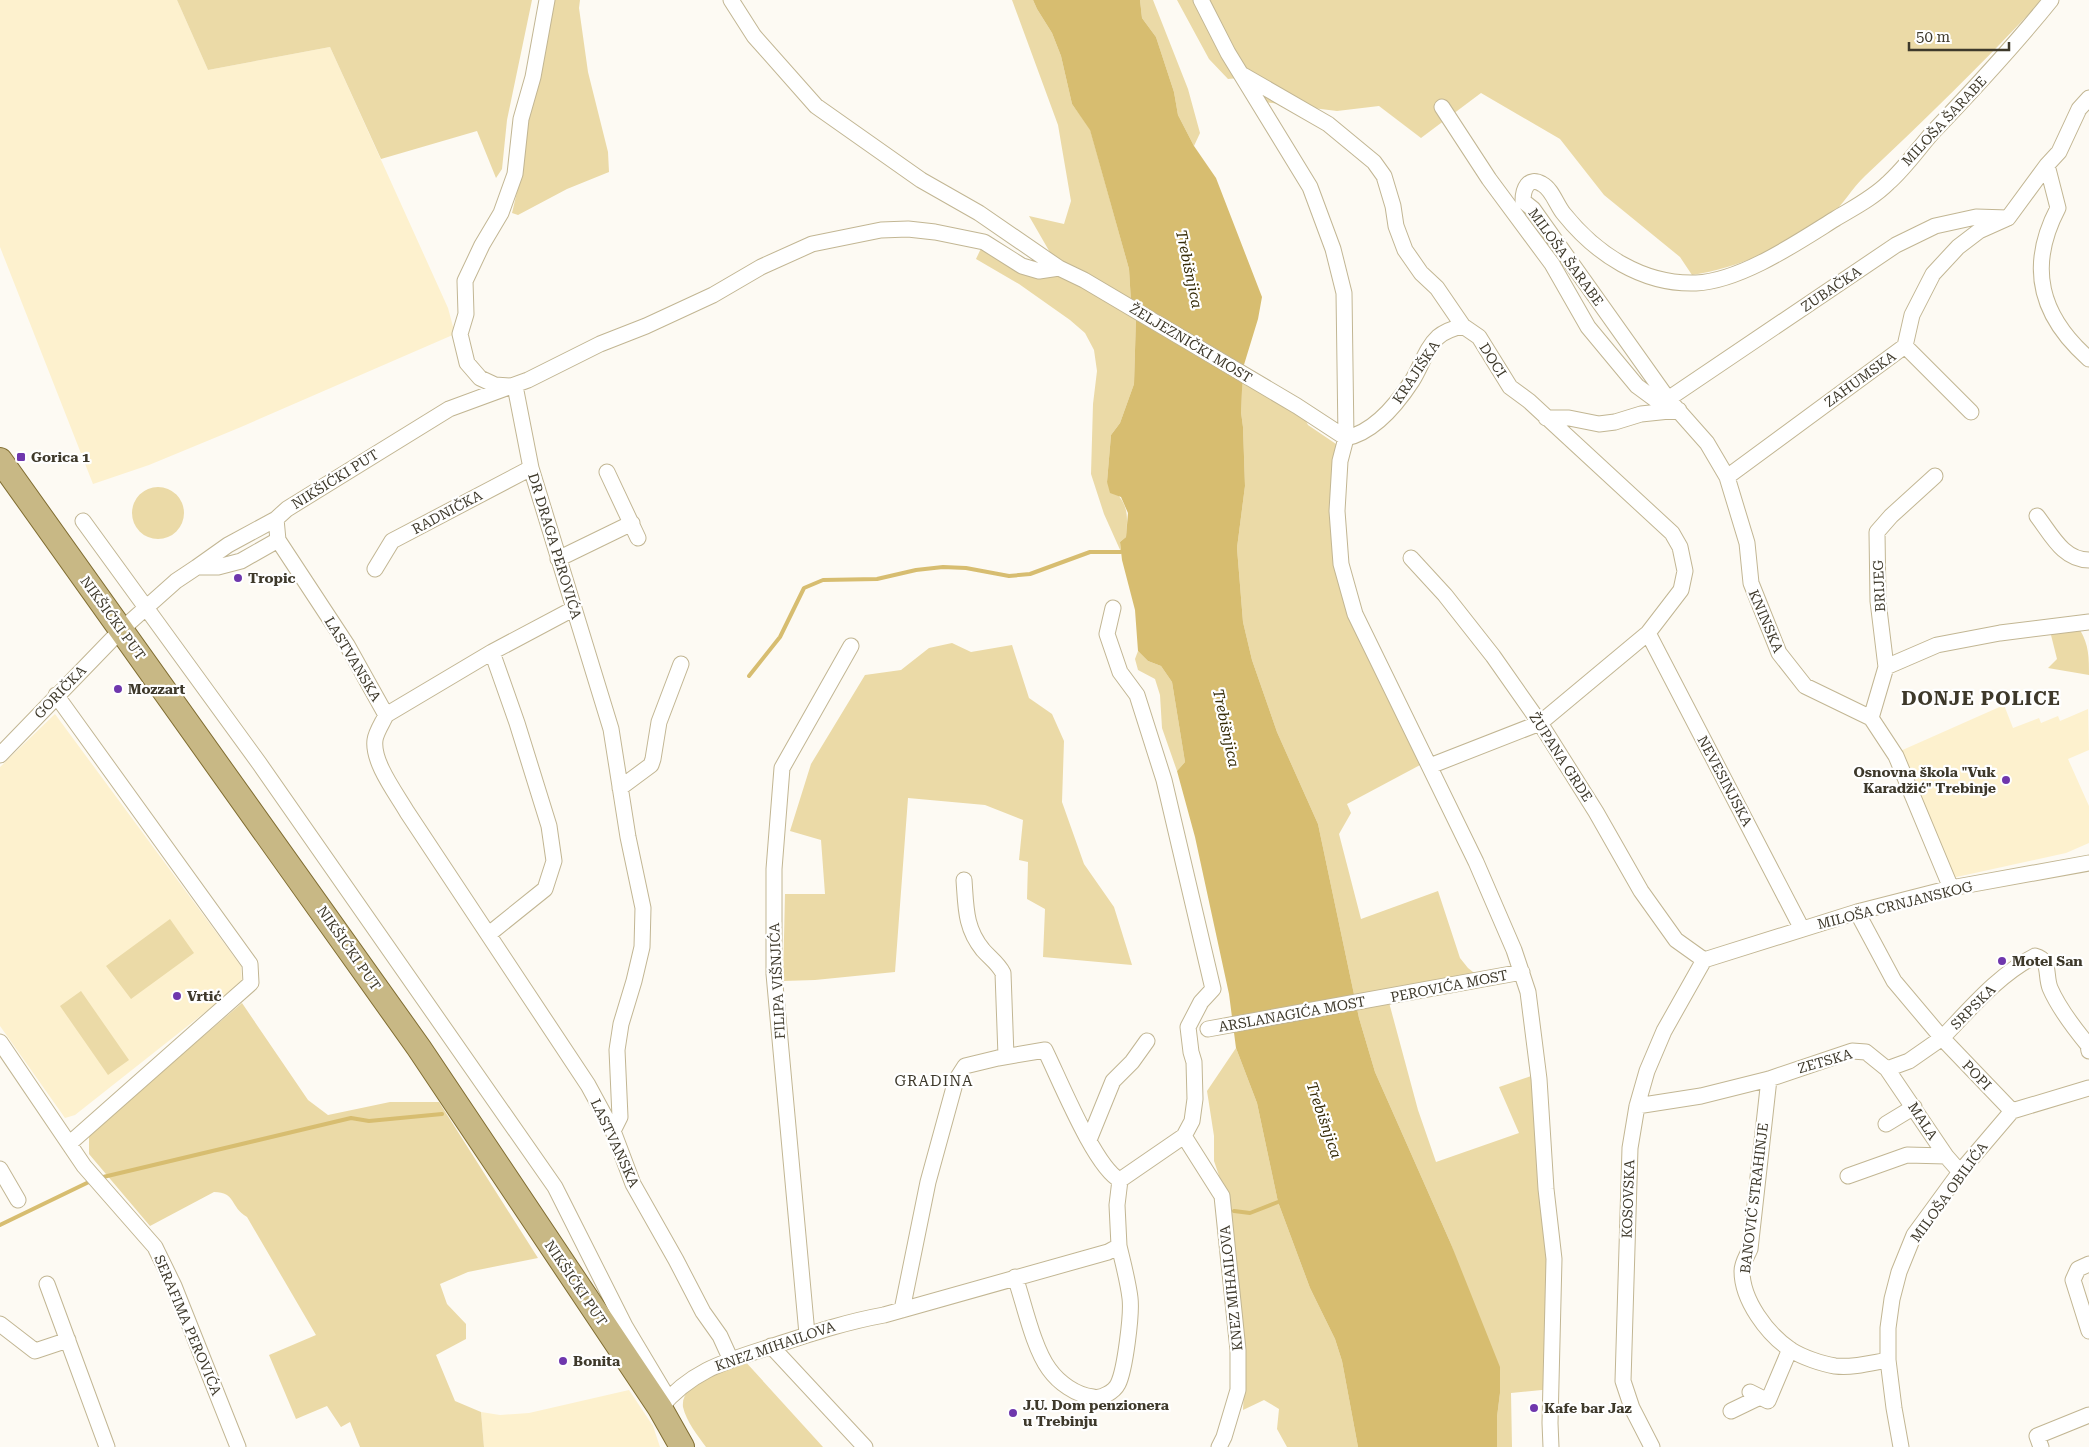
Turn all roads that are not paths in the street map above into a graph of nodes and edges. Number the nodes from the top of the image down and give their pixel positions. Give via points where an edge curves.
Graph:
1 (547, 0) edge
2 (731, 0) edge
3 (1201, 0) edge
4 (2051, 0) edge
5 (1242, 75) junction
6 (2089, 98) edge
7 (1442, 106) dead end
8 (2047, 166) junction
9 (2008, 218) junction
10 (1059, 268) junction
11 (1462, 326) junction
12 (1905, 346) junction
13 (2089, 359) edge
14 (515, 386) junction
15 (1668, 399) junction
16 (1679, 410) junction
17 (1972, 412) dead end
18 (1546, 418) junction
19 (1346, 438) junction
20 (0, 460) edge
21 (531, 468) junction
22 (607, 472) dead end
23 (1935, 476) dead end
24 (1727, 477) junction
25 (2037, 516) dead end
26 (276, 519) junction
27 (82, 521) dead end
28 (632, 523) junction
29 (638, 538) dead end
30 (278, 540) junction
31 (1411, 558) dead end
32 (558, 559) junction
33 (2089, 560) edge
34 (197, 568) junction
35 (375, 569) dead end
36 (146, 608) junction
37 (1113, 608) dead end
38 (573, 609) junction
39 (2089, 622) edge
40 (121, 630) junction
41 (1648, 633) junction
42 (851, 646) dead end
43 (492, 652) junction
44 (681, 664) dead end
45 (1886, 667) junction
46 (56, 695) junction
47 (386, 715) junction
48 (1871, 718) junction
49 (1540, 723) junction
50 (0, 756) edge
51 (1430, 766) junction
52 (620, 788) junction
53 (2089, 863) edge
54 (964, 880) dead end
55 (1951, 888) junction
56 (1857, 912) junction
57 (1802, 929) junction
58 (489, 934) junction
59 (1704, 960) junction
60 (1522, 972) junction
61 (1376, 999) joint
62 (1208, 1029) dead end
63 (1942, 1038) junction
64 (0, 1042) edge
65 (1147, 1042) dead end
66 (2089, 1051) edge
67 (1006, 1056) junction
68 (1887, 1069) junction
69 (1769, 1079) junction
70 (2089, 1088) edge
71 (1636, 1106) junction
72 (1914, 1108) junction
73 (2012, 1111) junction
74 (1886, 1124) dead end
75 (612, 1131) junction
76 (1184, 1136) junction
77 (1088, 1140) junction
78 (70, 1143) junction
79 (1946, 1156) junction
80 (0, 1169) edge
81 (1960, 1172) junction
82 (1848, 1176) dead end
83 (1120, 1180) junction
84 (18, 1200) dead end
85 (1119, 1246) junction
86 (2089, 1264) edge
87 (1015, 1277) junction
88 (48, 1284) dead end
89 (902, 1310) junction
90 (0, 1324) edge
91 (2089, 1331) edge
92 (807, 1334) junction
93 (68, 1340) junction
94 (771, 1346) junction
95 (1790, 1349) junction
96 (730, 1358) junction
97 (1888, 1360) junction
98 (664, 1403) junction
99 (1731, 1411) dead end
100 (2089, 1416) edge
101 (681, 1445) edge
102 (107, 1447) edge
103 (238, 1447) edge
104 (865, 1447) edge
105 (1219, 1447) edge
106 (1551, 1447) edge
107 (1652, 1447) edge
108 (1901, 1447) edge
109 (2041, 1447) edge

1 - 14 street via 533,77 521,119 515,174 502,213 465,281 466,314 460,334 467,363 480,378 495,385
2 - 10 street, ŽELJEZNIČKI MOST via 754,36 816,106 921,180 979,213
3 - 5 street
4 - 15 street, MILOŠA ŠARABE via 2018,42 1888,183 1782,252 1727,277 1698,283 1672,283 1647,277 1624,266 1577,230 1541,182 1527,185 1523,190 1523,201 1533,209
5 - 11 street, DOCI via 1328,124 1374,162 1384,176 1405,250 1421,273 1437,288
5 - 19 street via 1310,187 1333,249 1344,293
6 - 8 street, ZAHUMSKA via 2079,109 2059,152
7 - 15 street, MILOŠA ŠARABE via 1499,194 1552,264 1588,327 1648,396 1656,400
8 - 9 street, ZAHUMSKA
8 - 13 street via 2058,208 2042,249 2044,292 2056,322
9 - 12 street, ZAHUMSKA via 1979,231 1958,247 1933,274 1912,315
9 - 15 street, ZUBAČKA via 1976,217 1935,226 1896,245
10 - 14 street, NIKŠIĆKI PUT via 1039,271 1022,266 984,242 908,229 881,230 812,244 787,254 713,295 600,344
10 - 19 street, ŽELJEZNIČKI MOST via 1298,406
11 - 18 street, DOCI via 1479,337 1510,387
11 - 19 street, KRAJIŠKA via 1437,338 1412,381 1386,415 1368,429
12 - 17 street
12 - 24 street, ZAHUMSKA
14 - 21 street, DR DRAGA PEROVIĆA
14 - 26 street, NIKŠIĆKI PUT via 449,409
15 - 16 street, KNINSKA
16 - 18 street via 1641,414 1598,424 1569,418
16 - 24 street, KNINSKA via 1707,443
18 - 41 street, DOCI via 1672,532 1680,546 1685,571 1681,590
19 - 51 street via 1337,485 1341,564 1355,614
20 - 40 main road, NIKŠIĆKI PUT
21 - 32 street, DR DRAGA PEROVIĆA
21 - 35 street, RADNIČKA via 392,541
22 - 28 street
23 - 45 street, BRIJEG via 1877,532 1878,601
24 - 48 street, KNINSKA via 1747,543 1750,583 1779,654 1805,686
25 - 33 street via 2062,549 2079,560
26 - 30 street
26 - 34 street, NIKŠIĆKI PUT via 228,545
27 - 36 street, NIKŠIĆKI PUT
28 - 29 street
28 - 32 street
30 - 34 street via 241,561
30 - 47 street, LASTVANSKA via 347,645
31 - 49 street, ŽUPANA GRDE via 1493,656
32 - 38 street, DR DRAGA PEROVIĆA
34 - 36 street, GORIČKA via 176,581
36 - 40 street, GORIČKA
36 - 98 street, NIKŠIĆKI PUT via 265,771 555,1187
37 - 76 street via 1107,634 1120,672 1137,695 1164,780 1213,989 1201,1002 1188,1027 1194,1062 1195,1099 1192,1121
38 - 43 street
38 - 52 street, DR DRAGA PEROVIĆA via 611,729
39 - 45 street via 1937,644
40 - 46 street, GORIČKA
40 - 98 main road, NIKŠIĆKI PUT via 419,1048
41 - 49 street, DOCI
41 - 57 street, NEVESINJSKA
42 - 92 street, FILIPA VIŠNJIĆA via 782,768 774,869 774,974
43 - 47 street
43 - 58 street via 548,826 554,861 545,889
44 - 52 street via 659,722 654,760
45 - 48 street, BRIJEG
46 - 50 street, GORIČKA
46 - 78 street via 250,964 251,983
47 - 58 street, LASTVANSKA via 375,739 380,765 407,812
48 - 55 street via 1896,756
49 - 51 street, DOCI
49 - 59 street, ŽUPANA GRDE via 1641,891 1676,940
51 - 60 street via 1476,862
52 - 75 street, DR DRAGA PEROVIĆA via 643,908 642,947 621,1024 618,1050 620,1117
53 - 55 street, MILOŠA CRNJANSKOG
54 - 67 street via 966,916 972,934 1003,973
55 - 56 street, MILOŠA CRNJANSKOG
56 - 57 street, MILOŠA CRNJANSKOG
56 - 63 street via 1894,981
57 - 59 street, MILOŠA CRNJANSKOG
58 - 75 street, LASTVANSKA via 588,1085
59 - 71 street, KOSOVSKA via 1664,1032
60 - 61 street, PEROVIĆA MOST
60 - 106 street via 1528,992 1537,1062 1554,1259
61 - 62 street, ARSLANAGIĆA MOST
63 - 66 street, SRPSKA via 1998,982 2035,956 2046,962 2050,988
63 - 68 street via 1909,1061
63 - 73 street, POPI
64 - 78 street, SERAFIMA PEROVIĆA
65 - 77 street via 1113,1081
67 - 77 street via 1045,1050
67 - 89 street via 965,1066 956,1080 928,1182
68 - 69 street, ZETSKA via 1866,1052 1852,1051
68 - 72 street, MALA
69 - 71 street, ZETSKA via 1701,1096
69 - 95 street, BANOVIĆ STRAHINJE via 1750,1249 1742,1272 1745,1290 1758,1319
70 - 73 street
71 - 107 street, KOSOVSKA via 1630,1148 1623,1381 1632,1408
72 - 74 street
72 - 79 street, MALA
73 - 81 street, MILOŠA OBILIĆA
75 - 96 street, LASTVANSKA via 633,1184
76 - 83 street
76 - 105 street, KNEZ MIHAILOVA via 1222,1196 1238,1350 1238,1390
77 - 83 street via 1112,1176
78 - 103 street, SERAFIMA PEROVIĆA via 96,1179 155,1247 174,1286
79 - 81 street, MALA
79 - 82 street via 1907,1155
80 - 84 street
81 - 97 street, MILOŠA OBILIĆA via 1914,1235 1899,1272 1888,1328
83 - 85 street via 1116,1205
85 - 87 street, KNEZ MIHAILOVA via 1108,1252
85 - 87 street via 1130,1298 1122,1374 1118,1386 1096,1398 1068,1388 1049,1370
86 - 91 street via 2078,1269 2073,1280
87 - 89 street, KNEZ MIHAILOVA
88 - 93 street
89 - 92 street, KNEZ MIHAILOVA
90 - 93 street via 35,1351
92 - 94 street, KNEZ MIHAILOVA
93 - 102 street
94 - 96 street, KNEZ MIHAILOVA
94 - 104 street
95 - 97 street, BANOVIĆ STRAHINJE via 1834,1366 1853,1367
95 - 99 street via 1768,1401 1755,1395
96 - 98 street, KNEZ MIHAILOVA via 696,1376
97 - 108 street, MILOŠA OBILIĆA
98 - 101 main road, NIKŠIĆKI PUT
100 - 109 street via 2037,1436

